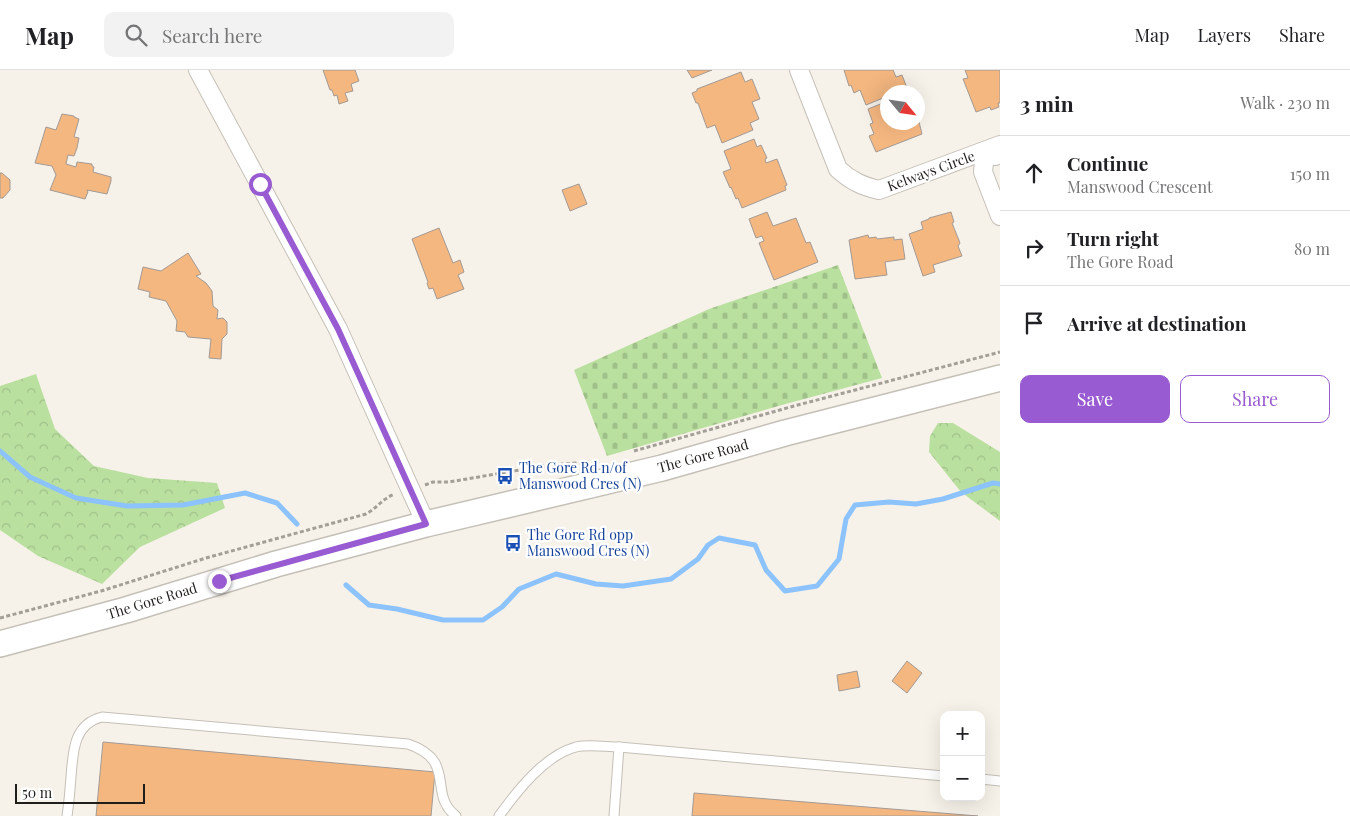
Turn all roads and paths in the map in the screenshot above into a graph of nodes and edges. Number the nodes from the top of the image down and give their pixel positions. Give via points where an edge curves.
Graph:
1 (198, 70) edge
2 (799, 70) edge
3 (995, 152) edge
4 (1000, 216) edge
5 (1000, 352) edge
6 (1000, 378) edge
7 (634, 451) dead end
8 (592, 462) dead end
9 (433, 482) dead end
10 (388, 497) dead end
11 (426, 524) junction
12 (272, 553) junction
13 (0, 618) edge
14 (0, 644) edge
15 (619, 747) junction
16 (940, 776) edge
17 (985, 779) edge
18 (1000, 781) edge
19 (68, 816) edge
20 (456, 816) edge
21 (499, 816) edge
22 (614, 816) edge

1 - 11 street via 338,329
2 - 3 street, Kelways Circle via 838,169 863,187 879,190
3 - 4 street, Kelways Circle via 983,172
5 - 7 path
6 - 11 main road, The Gore Road via 662,468
8 - 9 path
10 - 12 path via 366,514 340,522
11 - 12 main road, The Gore Road via 391,534
12 - 13 path via 206,558
12 - 14 main road, The Gore Road via 126,610
15 - 16 lane
15 - 21 lane via 578,746 559,754 543,764
15 - 22 lane
17 - 18 lane
19 - 20 lane via 76,738 88,723 102,717 408,744 434,760 439,769 444,802

